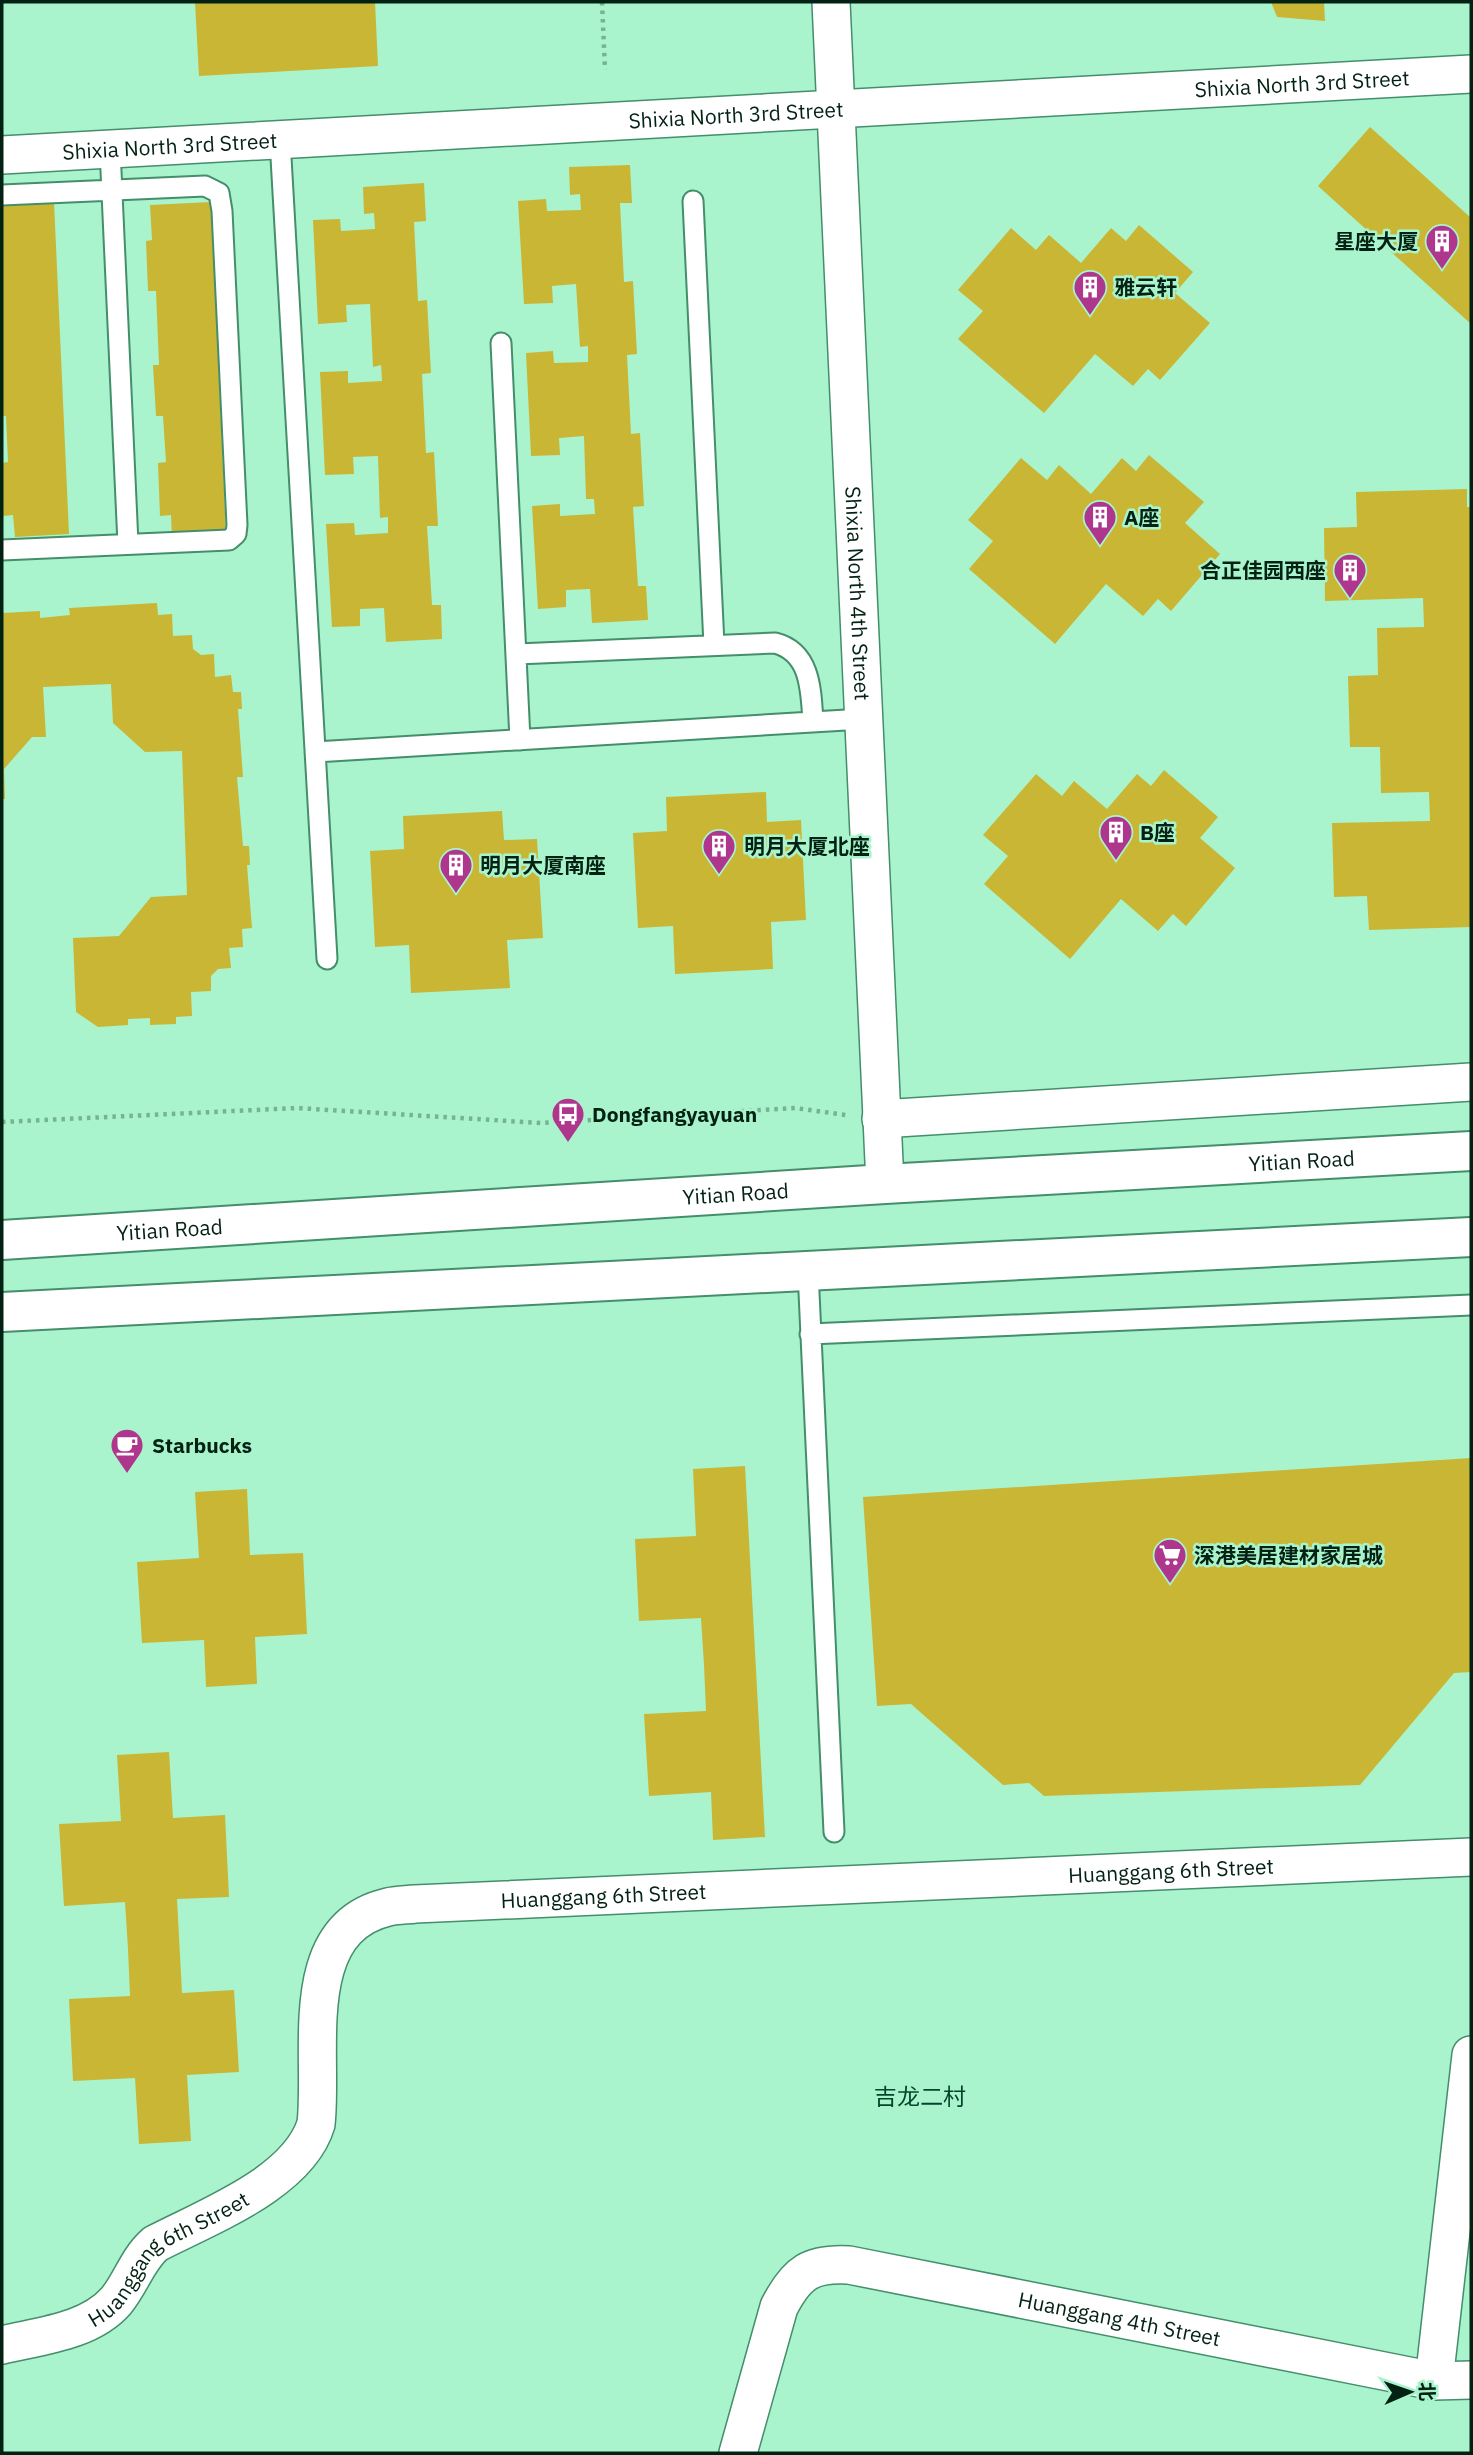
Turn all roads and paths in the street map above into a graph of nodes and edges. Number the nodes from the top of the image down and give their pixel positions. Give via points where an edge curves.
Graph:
1 (602, 2) edge
2 (831, 2) edge
3 (605, 70) dead end
4 (1471, 74) edge
5 (836, 109) junction
6 (280, 140) junction
7 (110, 149) junction
8 (2, 155) edge
9 (111, 189) junction
10 (2, 195) edge
11 (693, 201) dead end
12 (501, 343) dead end
13 (128, 544) junction
14 (2, 550) edge
15 (714, 645) junction
16 (517, 654) junction
17 (863, 719) junction
18 (813, 722) junction
19 (520, 740) junction
20 (315, 752) junction
21 (327, 959) dead end
22 (1471, 1082) edge
23 (881, 1119) junction
24 (2, 1122) edge
25 (1471, 1151) edge
26 (885, 1184) junction
27 (1471, 1237) edge
28 (2, 1240) edge
29 (808, 1270) junction
30 (1471, 1305) edge
31 (2, 1312) edge
32 (810, 1334) junction
33 (834, 1832) dead end
34 (1471, 1857) edge
35 (1471, 2054) edge
36 (2, 2346) edge
37 (1471, 2380) edge
38 (1434, 2381) junction
39 (1471, 2403) edge
40 (738, 2453) edge

1 - 3 path
2 - 5 street, Shixia North 4th Street
4 - 5 street, Shixia North 3rd Street
5 - 6 street, Shixia North 3rd Street
5 - 17 street, Shixia North 4th Street
6 - 7 street, Shixia North 3rd Street
6 - 20 lane
7 - 8 street, Shixia North 3rd Street
7 - 9 lane
9 - 10 lane
9 - 13 lane
9 - 13 lane via 205,186 219,193 228,320 236,534 229,540
11 - 15 lane
12 - 16 lane
13 - 14 lane
15 - 16 lane
15 - 18 lane via 766,642 794,651 807,675
16 - 19 lane
17 - 18 lane
17 - 23 street, Shixia North 4th Street
18 - 19 lane
19 - 20 lane
20 - 21 lane
22 - 23 street
23 - 24 path via 795,1108 541,1124 297,1108
23 - 26 street, Shixia North 4th Street
25 - 26 main road, Yitian Road
26 - 28 main road, Yitian Road
27 - 29 main road
29 - 31 main road
29 - 32 lane
30 - 32 lane
32 - 33 lane
34 - 36 street, Huanggang 6th Street via 388,1907 351,1925 326,1961 319,2009 316,2124 303,2152 260,2189 155,2244 102,2314
35 - 38 street
37 - 38 street, Huanggang 4th Street
38 - 39 street, Huanggang 4th Street
38 - 40 street, Huanggang 4th Street via 828,2264 807,2270 790,2285 779,2307

